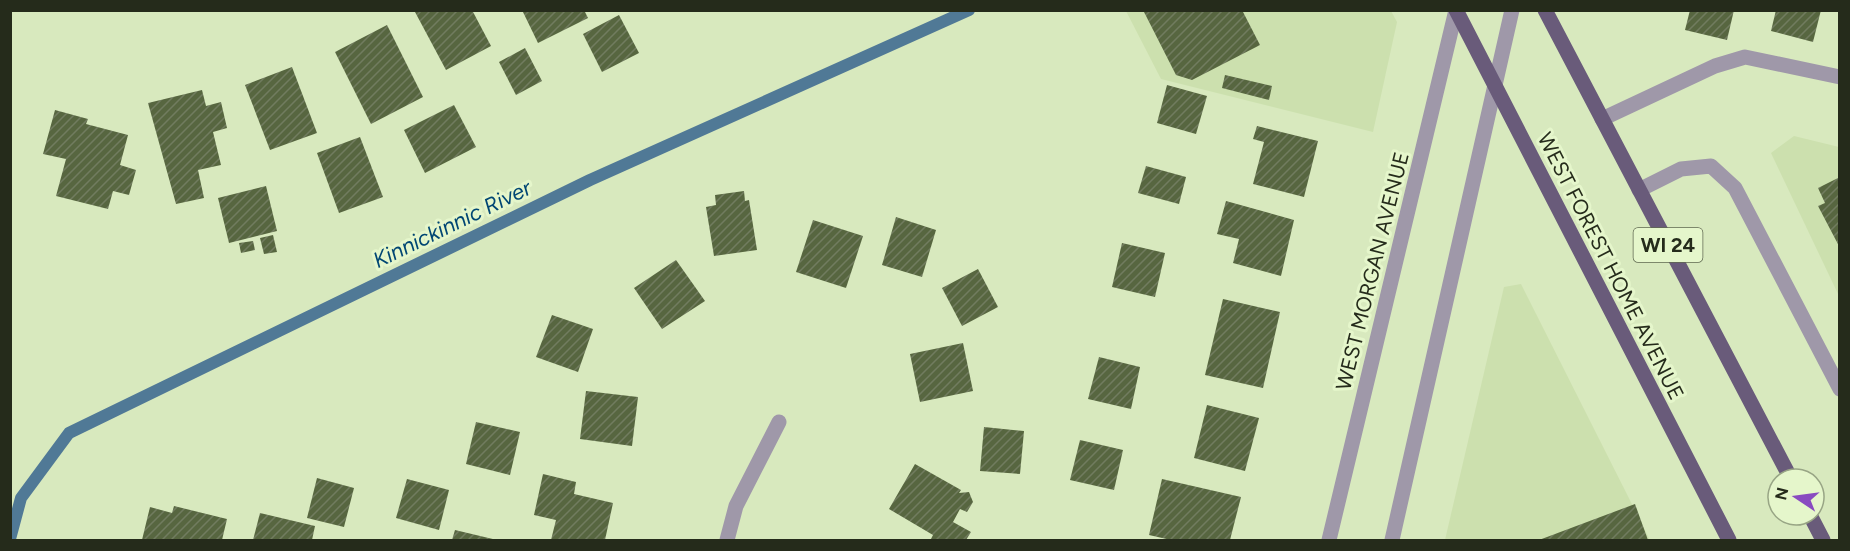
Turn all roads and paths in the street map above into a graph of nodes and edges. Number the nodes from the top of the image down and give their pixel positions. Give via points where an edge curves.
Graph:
1 (1512, 10) edge
2 (1545, 10) edge
3 (1456, 11) edge
4 (1839, 77) edge
5 (1495, 89) junction
6 (1602, 119) junction
7 (1639, 190) junction
8 (1839, 389) edge
9 (779, 422) dead end
10 (1785, 467) edge
11 (727, 540) edge
12 (1329, 540) edge
13 (1392, 540) edge
14 (1730, 540) edge

1 - 5 street
2 - 6 main road, WI 24
3 - 5 main road, WEST FOREST HOME AVENUE
3 - 12 street, WEST MORGAN AVENUE
4 - 6 street via 1745,57 1715,66
5 - 13 street
5 - 14 main road, WEST FOREST HOME AVENUE
6 - 7 main road, WI 24
7 - 8 street via 1681,169 1711,166 1736,188
7 - 10 main road, WI 24
9 - 11 street via 736,506

